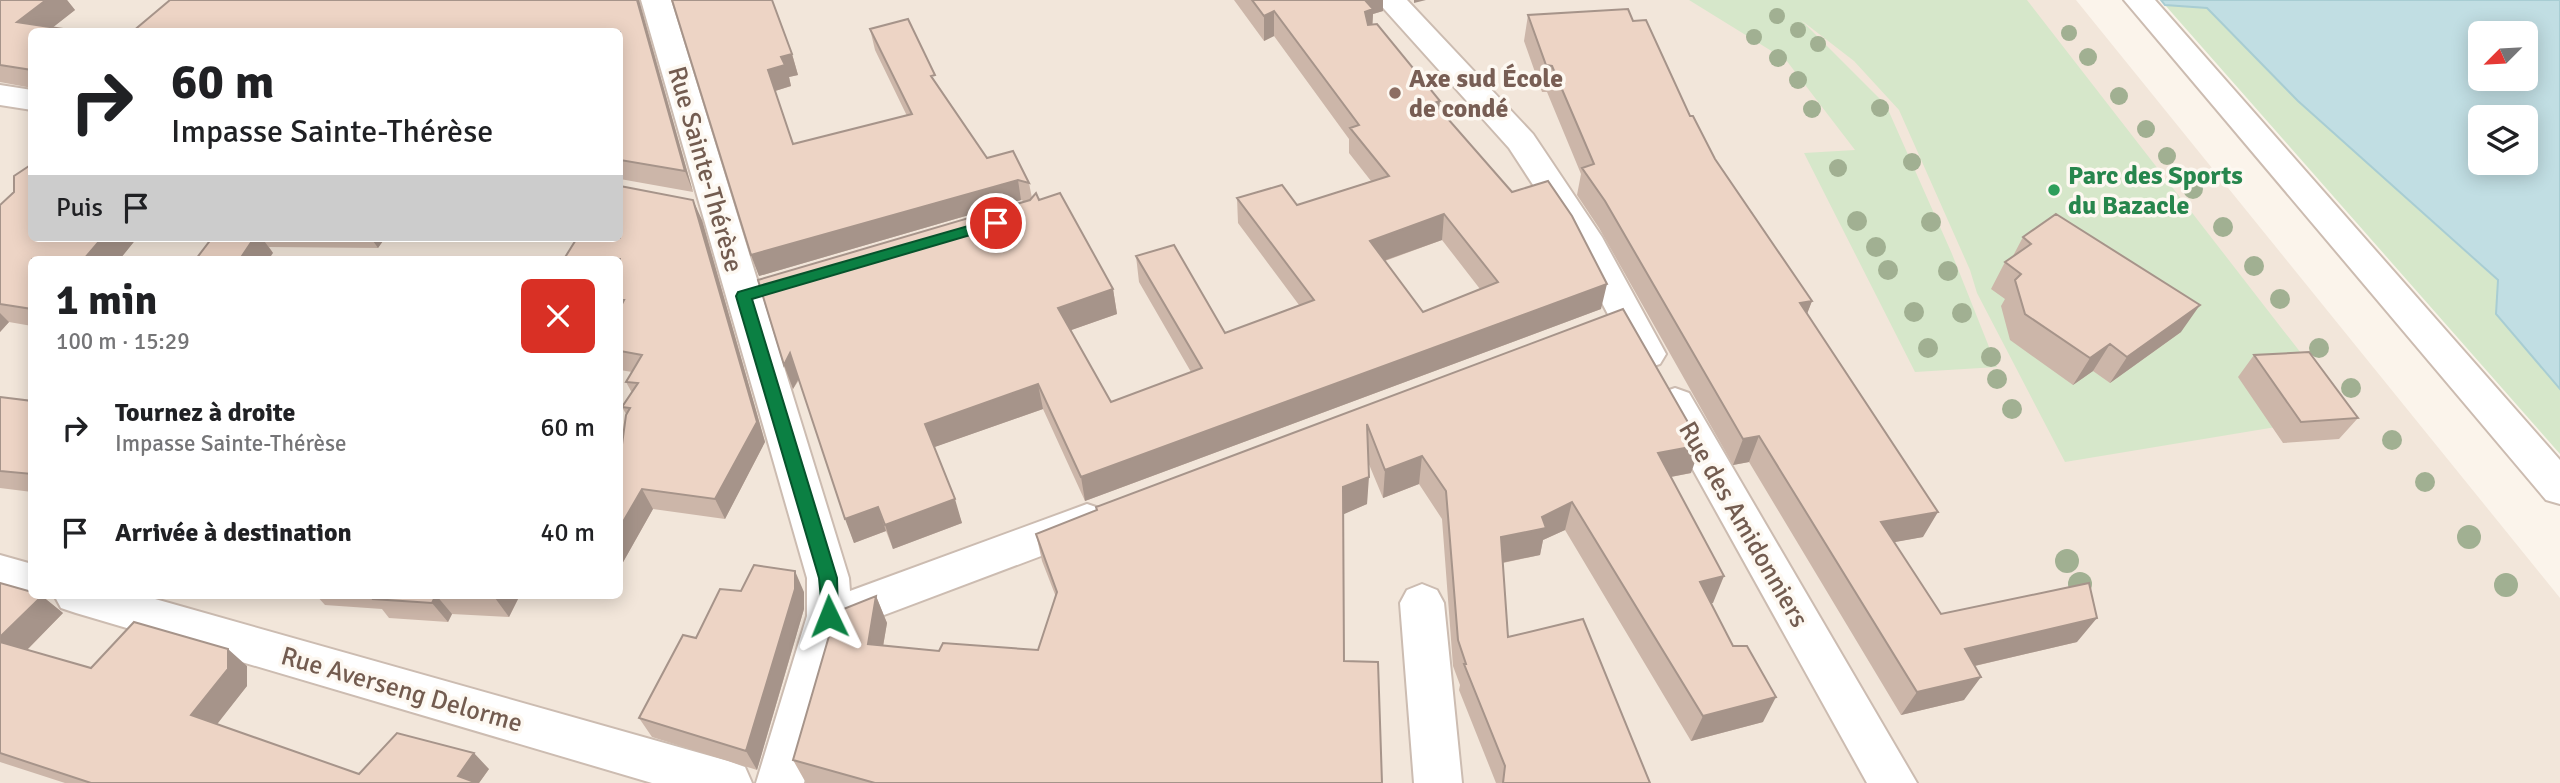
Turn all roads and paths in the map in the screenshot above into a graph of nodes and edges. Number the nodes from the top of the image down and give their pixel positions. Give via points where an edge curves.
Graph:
1 (656, 0) edge
2 (1391, 0) edge
3 (2139, 0) edge
4 (0, 95) edge
5 (28, 99) edge
6 (1627, 316) junction
7 (1586, 330) edge
8 (2560, 488) edge
9 (1117, 509) edge
10 (0, 573) edge
11 (28, 581) edge
12 (90, 599) edge
13 (1422, 603) dead end
14 (829, 616) junction
15 (728, 783) edge
16 (780, 783) edge
17 (1438, 783) edge
18 (1893, 783) edge

1 - 14 street, Rue Sainte-Thérèse via 699,205 759,291 828,578
2 - 6 street, Rue des Amidonniers via 1521,141 1585,237
3 - 8 street
4 - 5 street
6 - 7 street
6 - 18 street, Rue des Amidonniers
9 - 14 street
10 - 11 street
12 - 15 street, Rue Averseng Delorme
13 - 17 street
14 - 16 street, Rue Sainte-Thérèse

